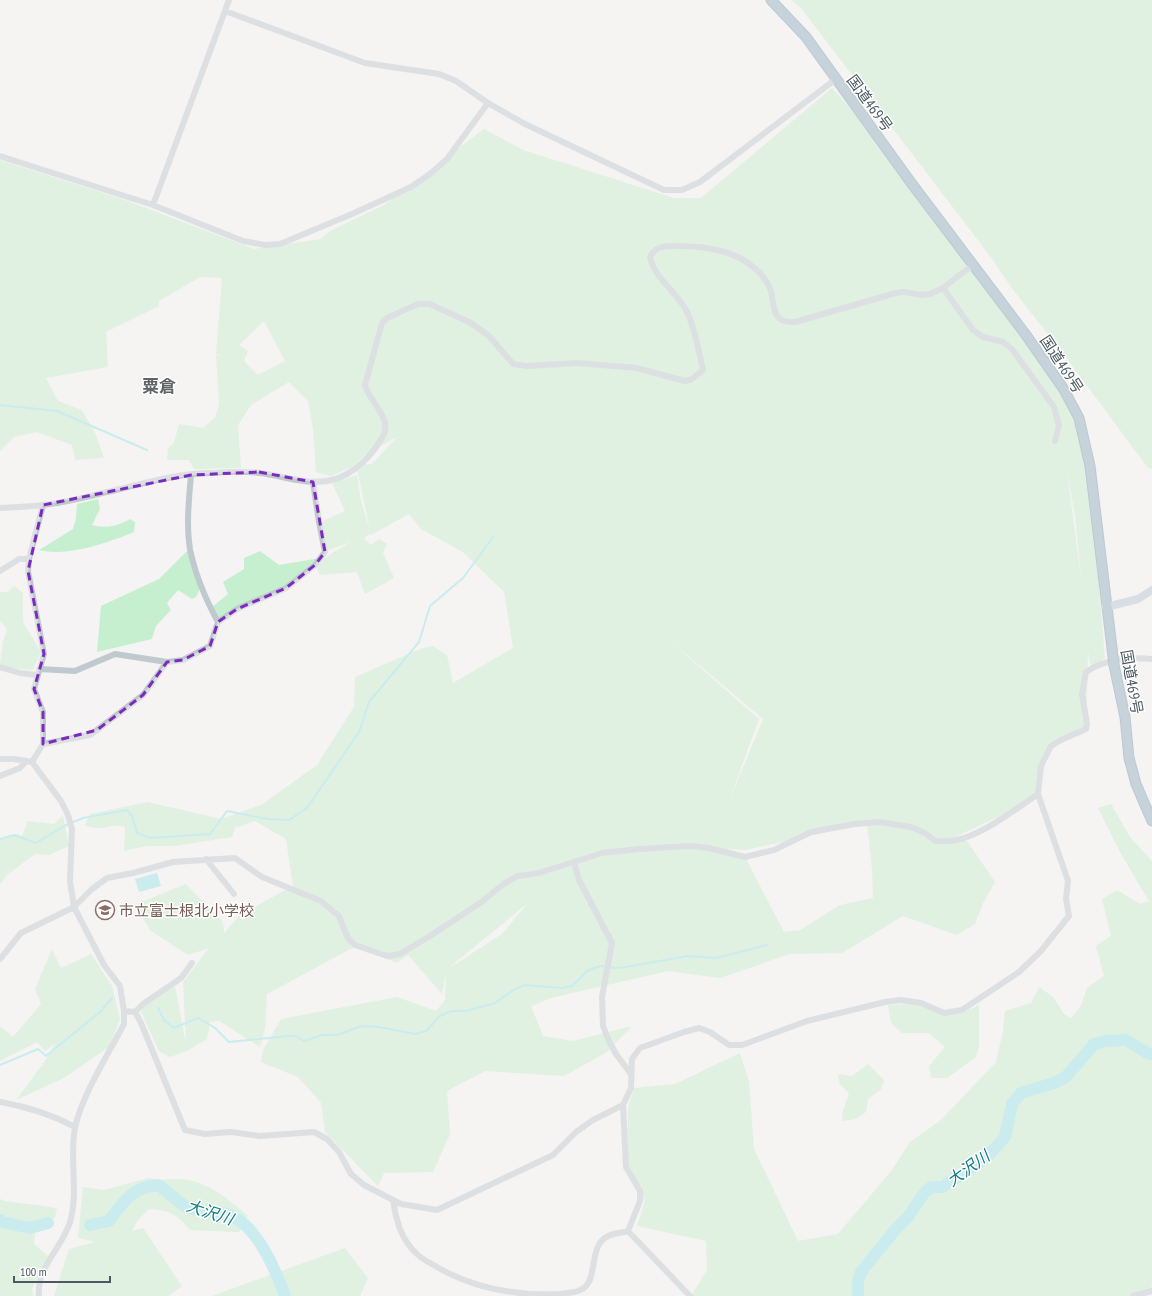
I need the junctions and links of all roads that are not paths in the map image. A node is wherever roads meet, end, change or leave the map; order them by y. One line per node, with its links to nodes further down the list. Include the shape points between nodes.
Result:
1 (229, 0): 3 (street)
2 (771, 0): 4 (highway, 国道469号, via 806,37)
3 (225, 11): 5 (street, via 364,63 439,74 456,81); 7 (street)
4 (836, 79): 5 (street, via 700,182 682,190 664,190 637,178 525,124); 8 (highway, 国道469号)
5 (488, 103): 7 (street, via 447,160 411,187 280,244 265,245 244,241)
6 (0, 156): 7 (street)
7 (153, 205)
8 (974, 264): 9 (street); 18 (highway, 国道469号, via 1063,388 1079,418 1090,466)
9 (943, 288): 10 (street, via 973,330 983,337 1003,342 1012,350 1054,407 1059,426); 12 (street, via 922,295 896,293 788,322 776,316 766,280 754,267 735,255 703,247 666,246 656,249 650,257 651,263 684,306 697,342 703,370 685,381 636,368 578,363 527,366 513,364 489,336 471,323 430,304 418,304 387,318 380,328 365,385 385,422 384,436 348,474 331,480)
10 (1055, 440)
11 (191, 474): 12 (street, via 259,472); 13 (street); 19 (street, via 188,516 190,550 210,607)
12 (313, 482): 19 (street, via 325,552 315,565 286,588 237,609)
13 (43, 505): 14 (street); 15 (street)
14 (0, 508)
15 (28, 559): 16 (street, via 19,559); 23 (street, via 44,654)
16 (0, 571)
17 (1152, 590): 18 (main road, via 1138,599)
18 (1106, 607): 29 (highway, 国道469号, bridge, via 1132,771)
19 (218, 622): 21 (street, via 210,646 183,660)
20 (1152, 659): 28 (street, via 1131,657 1096,666 1086,672 1082,694 1086,729 1051,746 1041,766)
21 (167, 662): 23 (street, via 115,654 75,671); 24 (street, via 139,699 90,735)
22 (0, 667): 23 (street, via 20,673)
23 (38, 672): 24 (street, via 34,689 43,712)
24 (43, 744): 26 (street)
25 (0, 760): 26 (street)
26 (29, 761): 27 (street, via 20,768); 33 (street, via 61,801 68,815 72,829 70,881)
27 (0, 776)
28 (1038, 794): 31 (street, via 1014,812 965,838 956,840 934,841 912,827 879,822 811,832 774,850 750,856 690,846 602,854); 38 (street, via 1068,881 1066,899 1069,916 1040,952 1019,972 962,1010 944,1013 921,1003 901,1000 885,1002 807,1021 742,1045 729,1045 699,1028 640,1048 632,1059)
29 (1152, 821)
30 (206, 859): 31 (street, via 235,858 262,877 321,901 339,916 348,938 355,945 387,956 400,954 430,936 518,876 539,873); 32 (street); 33 (street, via 173,862 107,878)
31 (574, 862): 38 (street, via 579,880 612,943 602,997 603,1026 616,1054)
32 (234, 894)
33 (74, 907): 34 (street, via 21,933); 36 (street, via 104,965 120,986)
34 (0, 959)
35 (192, 963): 37 (street, via 181,978)
36 (124, 1011): 37 (street); 41 (street, via 124,1024 84,1101)
37 (135, 1012): 42 (street, via 185,1130 205,1134 231,1132 260,1136 314,1132 327,1139 339,1152 351,1174 364,1185)
38 (631, 1074): 40 (street, via 631,1088)
39 (1, 1102): 41 (street, via 30,1107 58,1117)
40 (623, 1106): 42 (street, via 593,1120 576,1132 553,1155 450,1205 437,1210); 43 (street, via 626,1167 640,1191 640,1202)
41 (75, 1127): 45 (street, via 72,1151 74,1205 70,1223 49,1259 41,1280)
42 (393, 1200): 43 (street, via 396,1221 410,1246 423,1260 448,1274 487,1289 509,1294 550,1295 577,1292 586,1287 590,1280 597,1246 607,1236)
43 (628, 1231): 46 (street)
44 (1152, 1291): 47 (street)
45 (39, 1296)
46 (690, 1296)
47 (1133, 1296)

